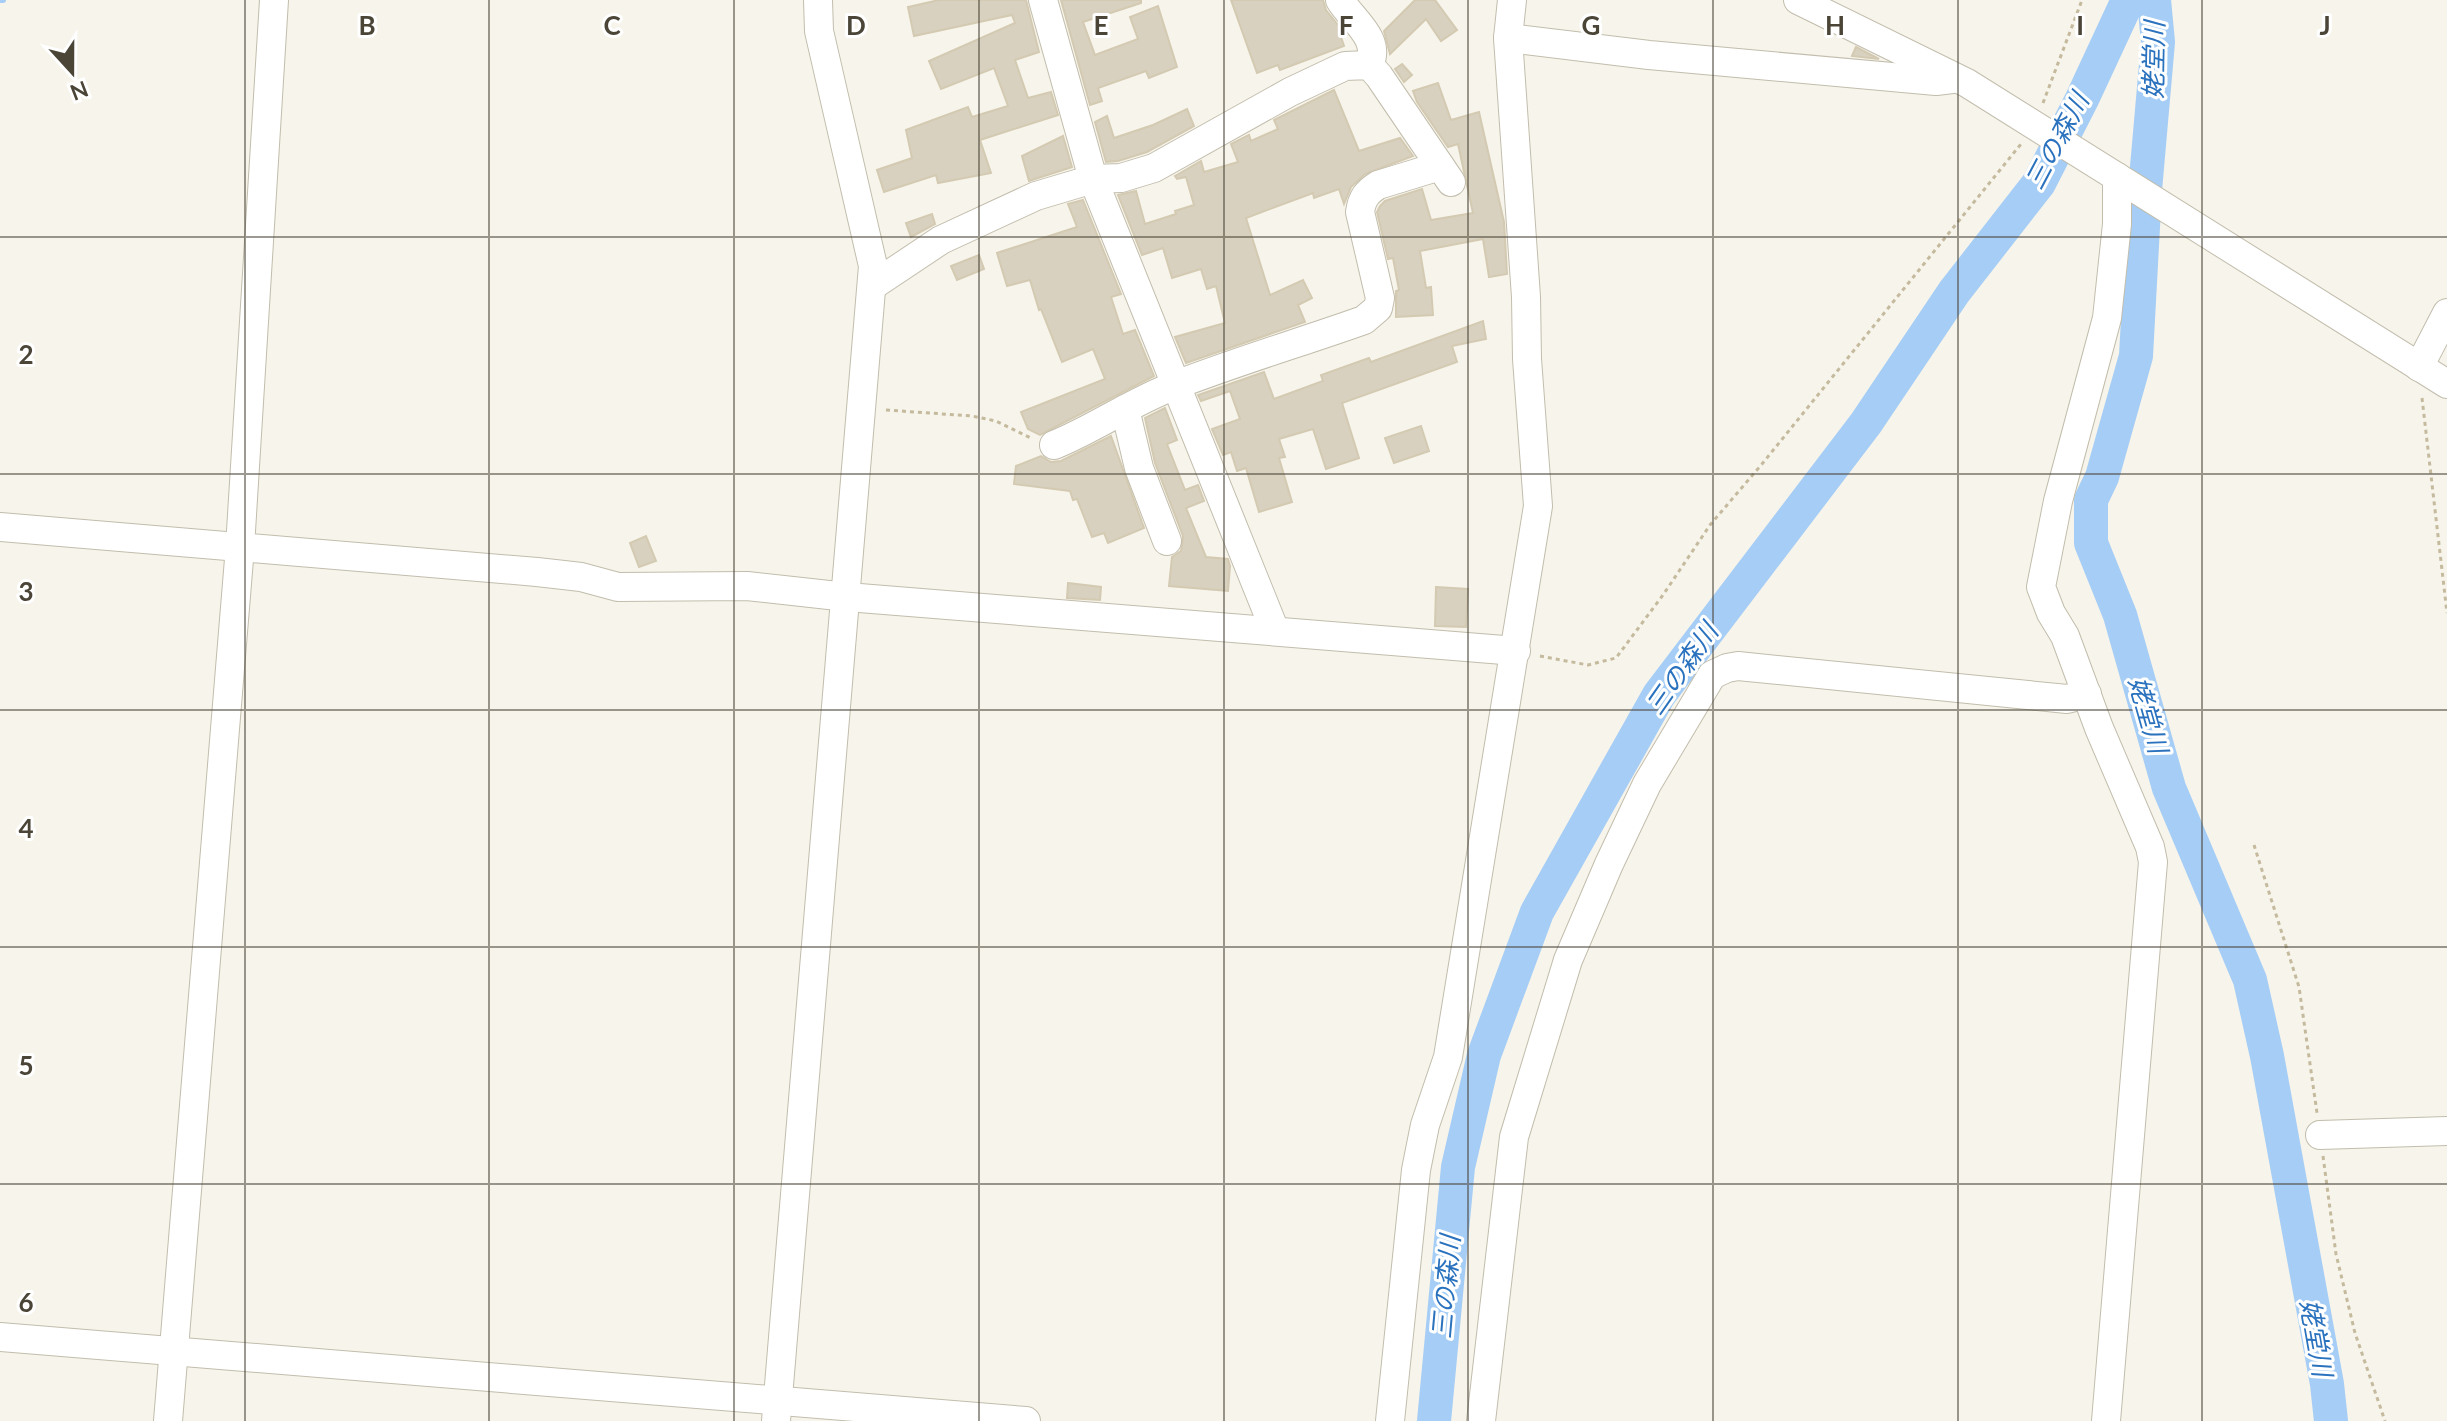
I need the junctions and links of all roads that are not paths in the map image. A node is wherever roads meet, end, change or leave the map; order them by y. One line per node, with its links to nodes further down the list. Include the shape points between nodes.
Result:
1 (274, 0): 21 (street)
2 (818, 0): 12 (street, via 819,31 873,266)
3 (1043, 0): 11 (street)
4 (1340, 0): 8 (street, via 1365,32 1373,57)
5 (1512, 0): 7 (street)
6 (1798, 0): 9 (street)
7 (1508, 38): 9 (street, via 1936,81); 24 (street, via 1538,506)
8 (1369, 65): 11 (street, via 1345,66 1290,92 1154,168); 15 (street, via 1445,174 1378,185 1362,202 1378,308 1328,333)
9 (1956, 78): 10 (street)
10 (2113, 174): 14 (street); 25 (street, via 2117,224 2107,318 2041,587)
11 (1093, 179): 12 (street, via 1036,196 941,240); 15 (street)
12 (872, 286): 22 (street)
13 (2447, 313): 14 (street)
14 (2419, 367): 16 (street)
15 (1176, 384): 17 (street); 23 (street)
16 (2447, 384)
17 (1125, 409): 18 (street); 20 (street, via 1139,468)
18 (1054, 445)
19 (0, 527): 21 (street)
20 (1167, 541)
21 (240, 547): 22 (street, via 581,577 618,587 747,586); 29 (street)
22 (847, 597): 23 (street); 30 (street)
23 (1275, 631): 24 (street)
24 (1516, 651): 33 (street, via 1448,1057 1416,1170)
25 (2087, 694): 34 (street, via 2067,699 1738,666 1712,675 1647,784 1568,960 1514,1137); 35 (street, via 2153,862)
26 (2447, 1131): 27 (street)
27 (2320, 1135)
28 (0, 1337): 29 (street)
29 (175, 1351): 30 (street); 31 (street)
30 (777, 1411): 32 (street)
31 (168, 1421)
32 (1026, 1421)
33 (1390, 1421)
34 (1481, 1421)
35 (2106, 1421)

